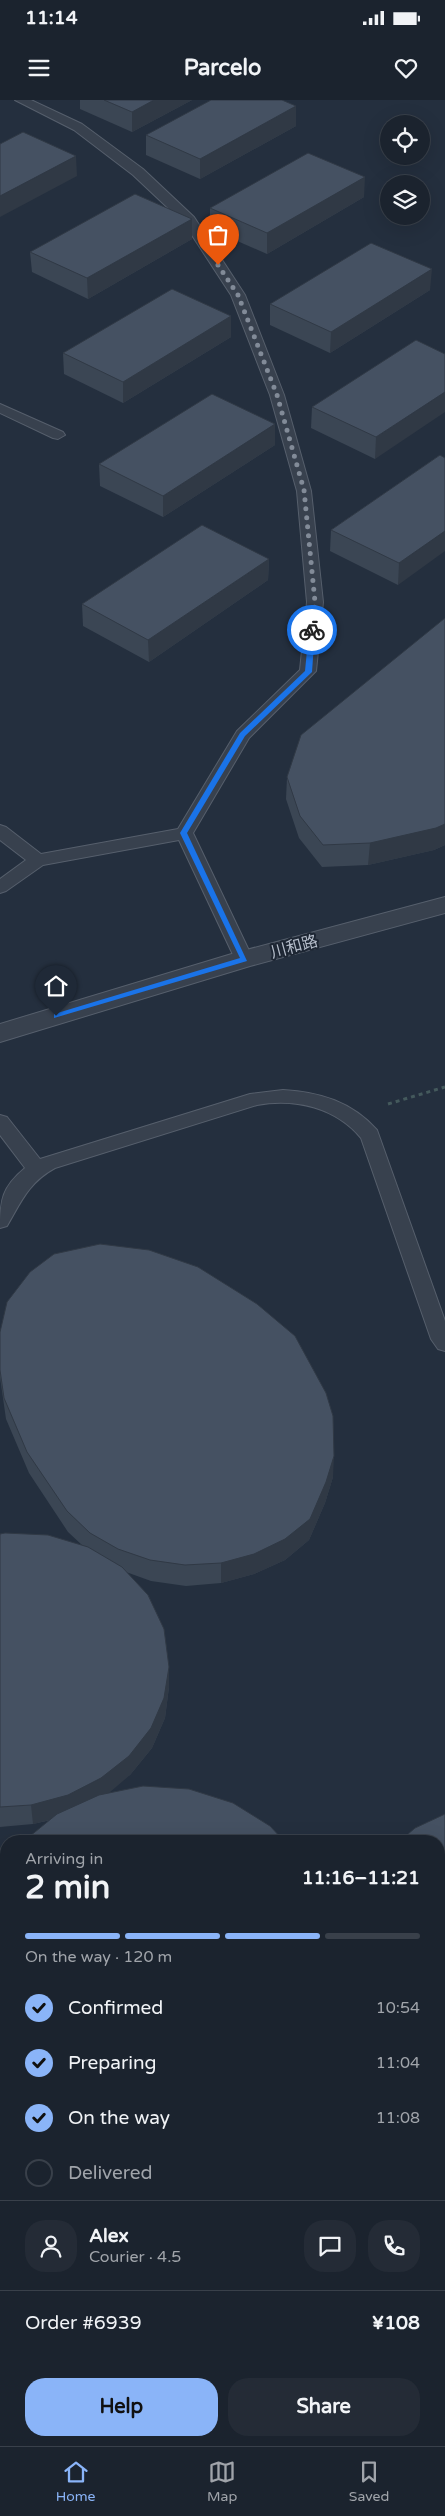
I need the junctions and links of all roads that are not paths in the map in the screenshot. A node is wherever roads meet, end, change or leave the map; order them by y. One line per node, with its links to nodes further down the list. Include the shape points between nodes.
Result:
1 (21, 100): 5 (lane, via 78,126 138,172 189,220 238,295 277,395 304,490 315,602 308,672 242,735)
2 (0, 408): 3 (lane)
3 (58, 435)
4 (0, 831): 6 (lane)
5 (184, 833): 6 (lane); 9 (lane)
6 (38, 860): 7 (lane)
7 (0, 887)
8 (445, 905): 9 (street, 川和路)
9 (244, 959): 10 (street, 川和路)
10 (0, 1033)
11 (0, 1122): 12 (lane)
12 (36, 1168): 13 (lane, via 24,1178); 14 (lane, via 268,1096 320,1100 352,1115 370,1134)
13 (0, 1221)
14 (445, 1343)

